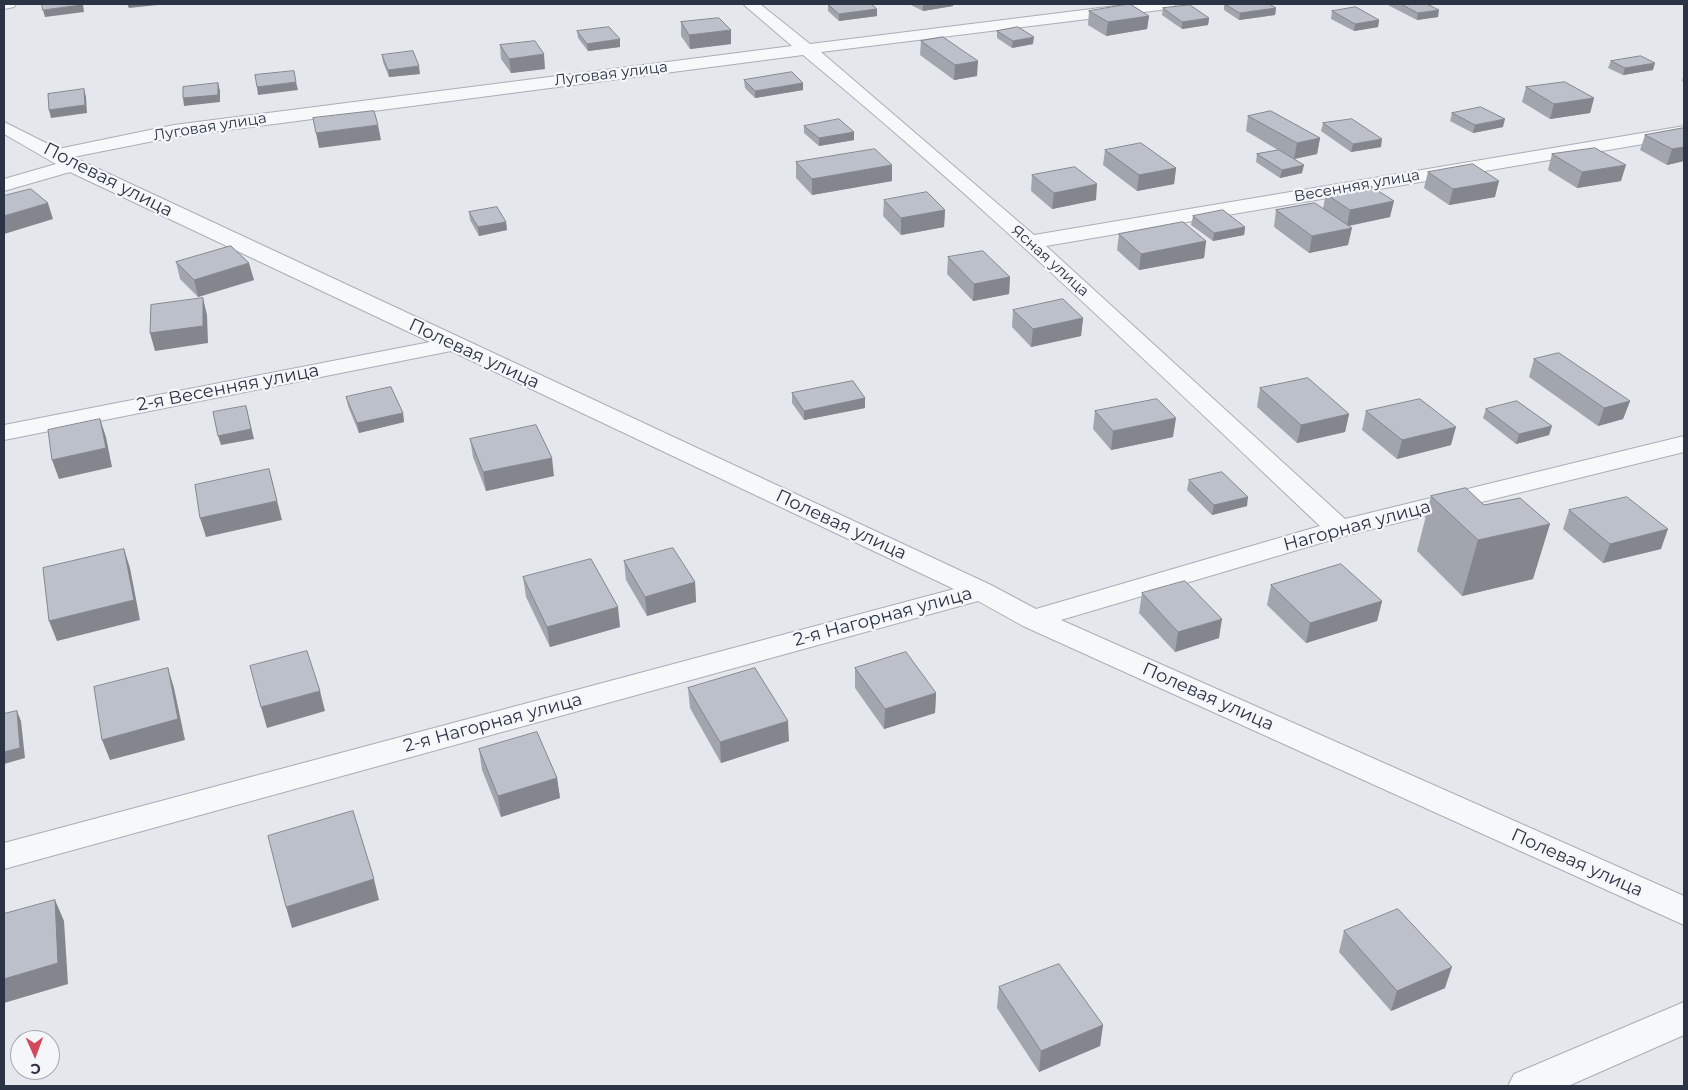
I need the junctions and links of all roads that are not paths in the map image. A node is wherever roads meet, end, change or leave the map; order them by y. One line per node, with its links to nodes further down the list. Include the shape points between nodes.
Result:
1 (4, 4): 2 (street)
2 (8, 4)
3 (751, 4): 5 (street, Ясная улица)
4 (1168, 4): 5 (street, Луговая улица)
5 (808, 49): 8 (street, Луговая улица, via 183,129); 10 (street, Ясная улица)
6 (4, 127): 8 (street, Полевая улица)
7 (1684, 131): 10 (street, Весенняя улица)
8 (65, 160): 9 (street, Луговая улица); 11 (street, Полевая улица)
9 (4, 185)
10 (1030, 242): 14 (street, Ясная улица)
11 (453, 344): 12 (street, 2-я Весенняя улица); 15 (street, Полевая улица)
12 (4, 433)
13 (1684, 444): 14 (street, Нагорная улица)
14 (1340, 529): 16 (street, Нагорная улица)
15 (981, 591): 16 (street, Полевая улица); 17 (street, 2-я Нагорная улица)
16 (1032, 619): 18 (street, Полевая улица)
17 (4, 856)
18 (1684, 911)
19 (1684, 1018): 20 (street)
20 (1528, 1086)

